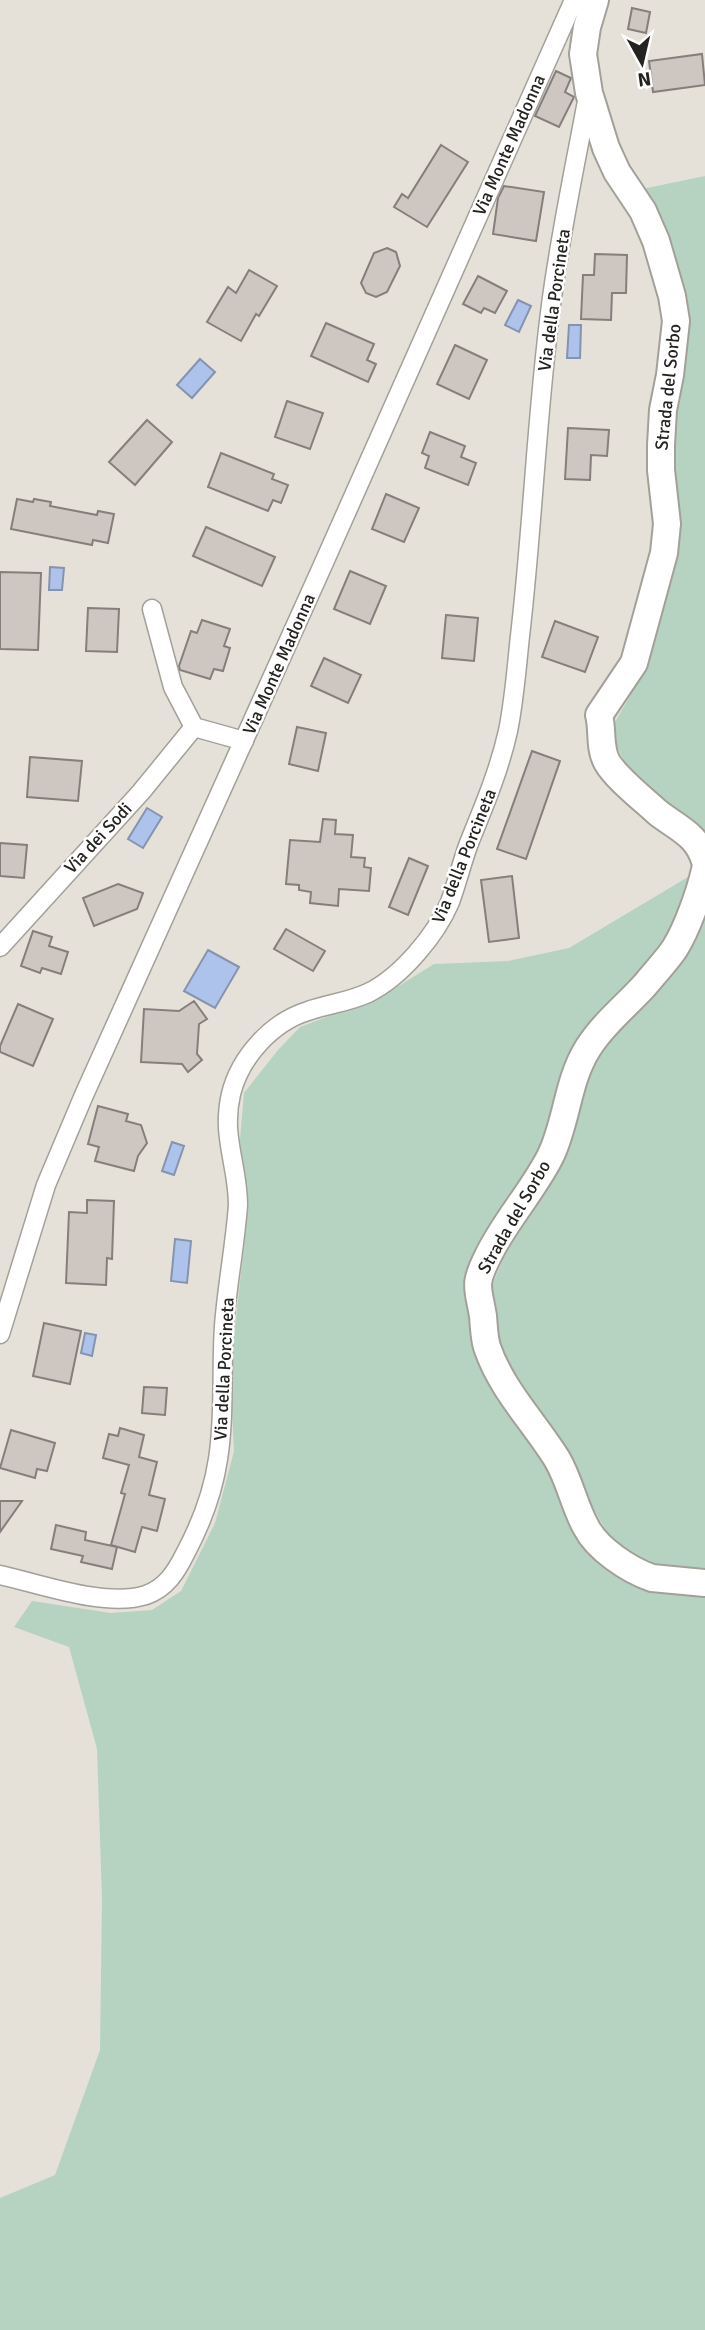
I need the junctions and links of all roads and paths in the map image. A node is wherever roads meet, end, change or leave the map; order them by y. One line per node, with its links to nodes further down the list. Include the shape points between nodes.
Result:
1 (574, 0): 6 (street, Via Monte Madonna)
2 (596, 0): 3 (street, Strada del Sorbo, via 583,54)
3 (589, 93): 7 (street, Strada del Sorbo, via 606,148 656,241 676,321 661,444 667,537 634,663 599,715 601,745 607,763 624,783 693,837); 11 (street, Via della Porcineta, via 551,304 509,727 494,783 450,901 418,952 391,977 366,994 283,1023 260,1043 230,1096 229,1151 238,1205 224,1326 219,1450 204,1515 177,1569 153,1592 116,1600)
4 (152, 609): 5 (street, via 173,687)
5 (194, 727): 6 (street); 9 (street, Via dei Sodi)
6 (244, 741): 10 (street, Via Monte Madonna, via 46,1185)
7 (705, 861)
8 (705, 870): 12 (street, Strada del Sorbo, via 674,948 588,1048 550,1158 488,1254 476,1289 491,1357 557,1460 586,1528 618,1561 645,1576)
9 (0, 947)
10 (0, 1334)
11 (0, 1575)
12 (705, 1583)

